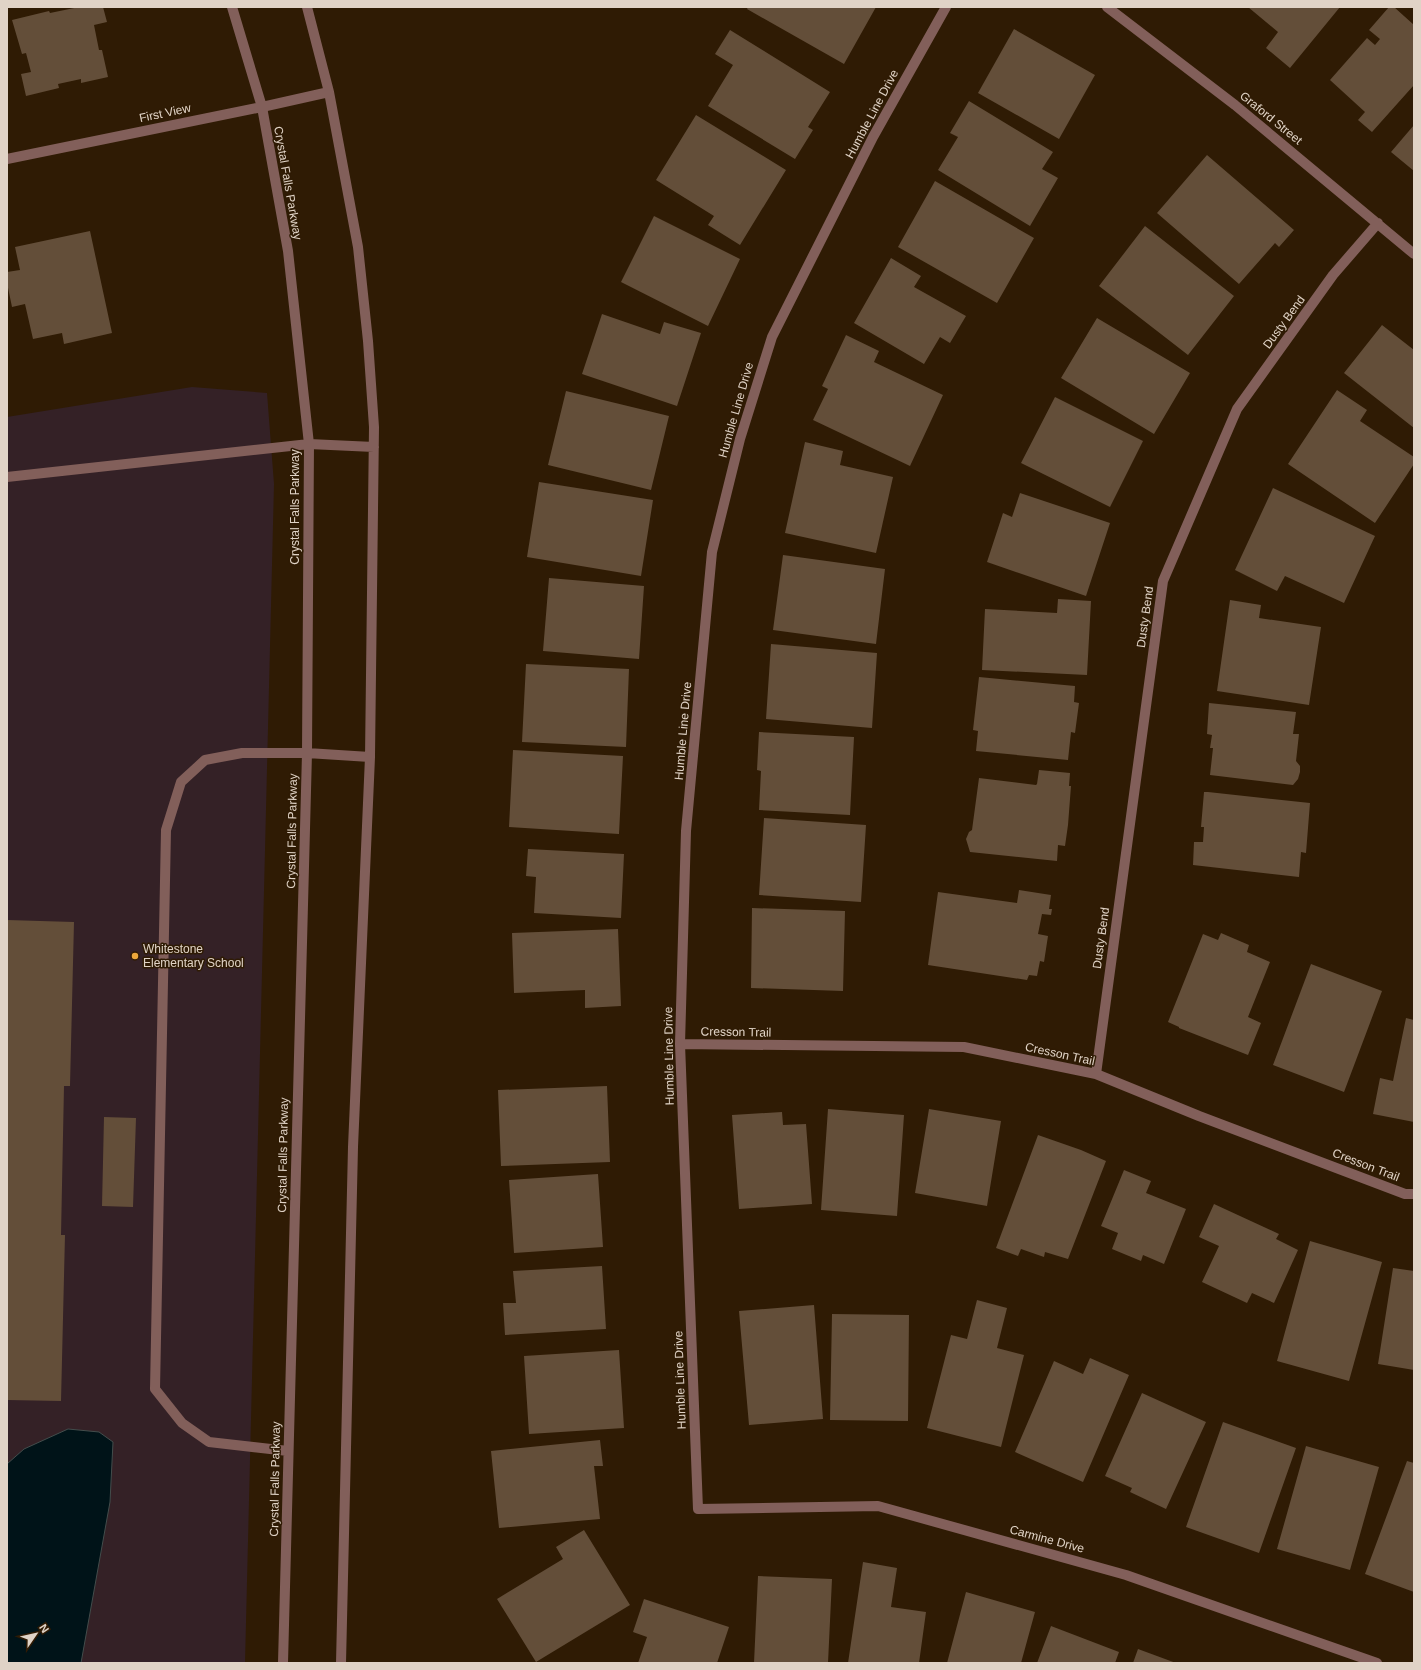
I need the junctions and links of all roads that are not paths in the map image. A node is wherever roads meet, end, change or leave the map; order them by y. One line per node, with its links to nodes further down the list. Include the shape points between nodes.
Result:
1 (232, 7): 6 (street, Crystal Falls Parkway)
2 (307, 7): 5 (street)
3 (946, 7): 15 (street, Humble Line Drive, via 873,137 772,337 740,439 712,552 686,831)
4 (1107, 7): 8 (street, Graford Street, via 1235,105)
5 (329, 92): 6 (street, First View); 11 (street, via 358,247 368,341)
6 (262, 107): 7 (street, First View); 10 (street, Crystal Falls Parkway, via 288,251)
7 (7, 159)
8 (1378, 223): 9 (street, Graford Street); 16 (street, Dusty Bend, via 1333,275 1237,409 1163,581)
9 (1414, 254)
10 (309, 444): 11 (street); 12 (street); 13 (street, Crystal Falls Parkway)
11 (374, 447): 14 (street)
12 (7, 476)
13 (307, 753): 14 (street); 18 (street, Crystal Falls Parkway); 18 (street, via 242,753 205,760 181,782 166,830 155,1389 182,1423 209,1442)
14 (370, 757): 21 (street, via 353,1147)
15 (680, 1044): 16 (street, Cresson Trail, via 964,1047); 19 (street, Humble Line Drive)
16 (1096, 1074): 17 (street, Cresson Trail, via 1405,1194)
17 (1414, 1194)
18 (288, 1451): 20 (street, Crystal Falls Parkway)
19 (698, 1509): 22 (street, Carmine Drive, via 878,1506 1126,1575)
20 (283, 1663)
21 (341, 1663)
22 (1377, 1663)

